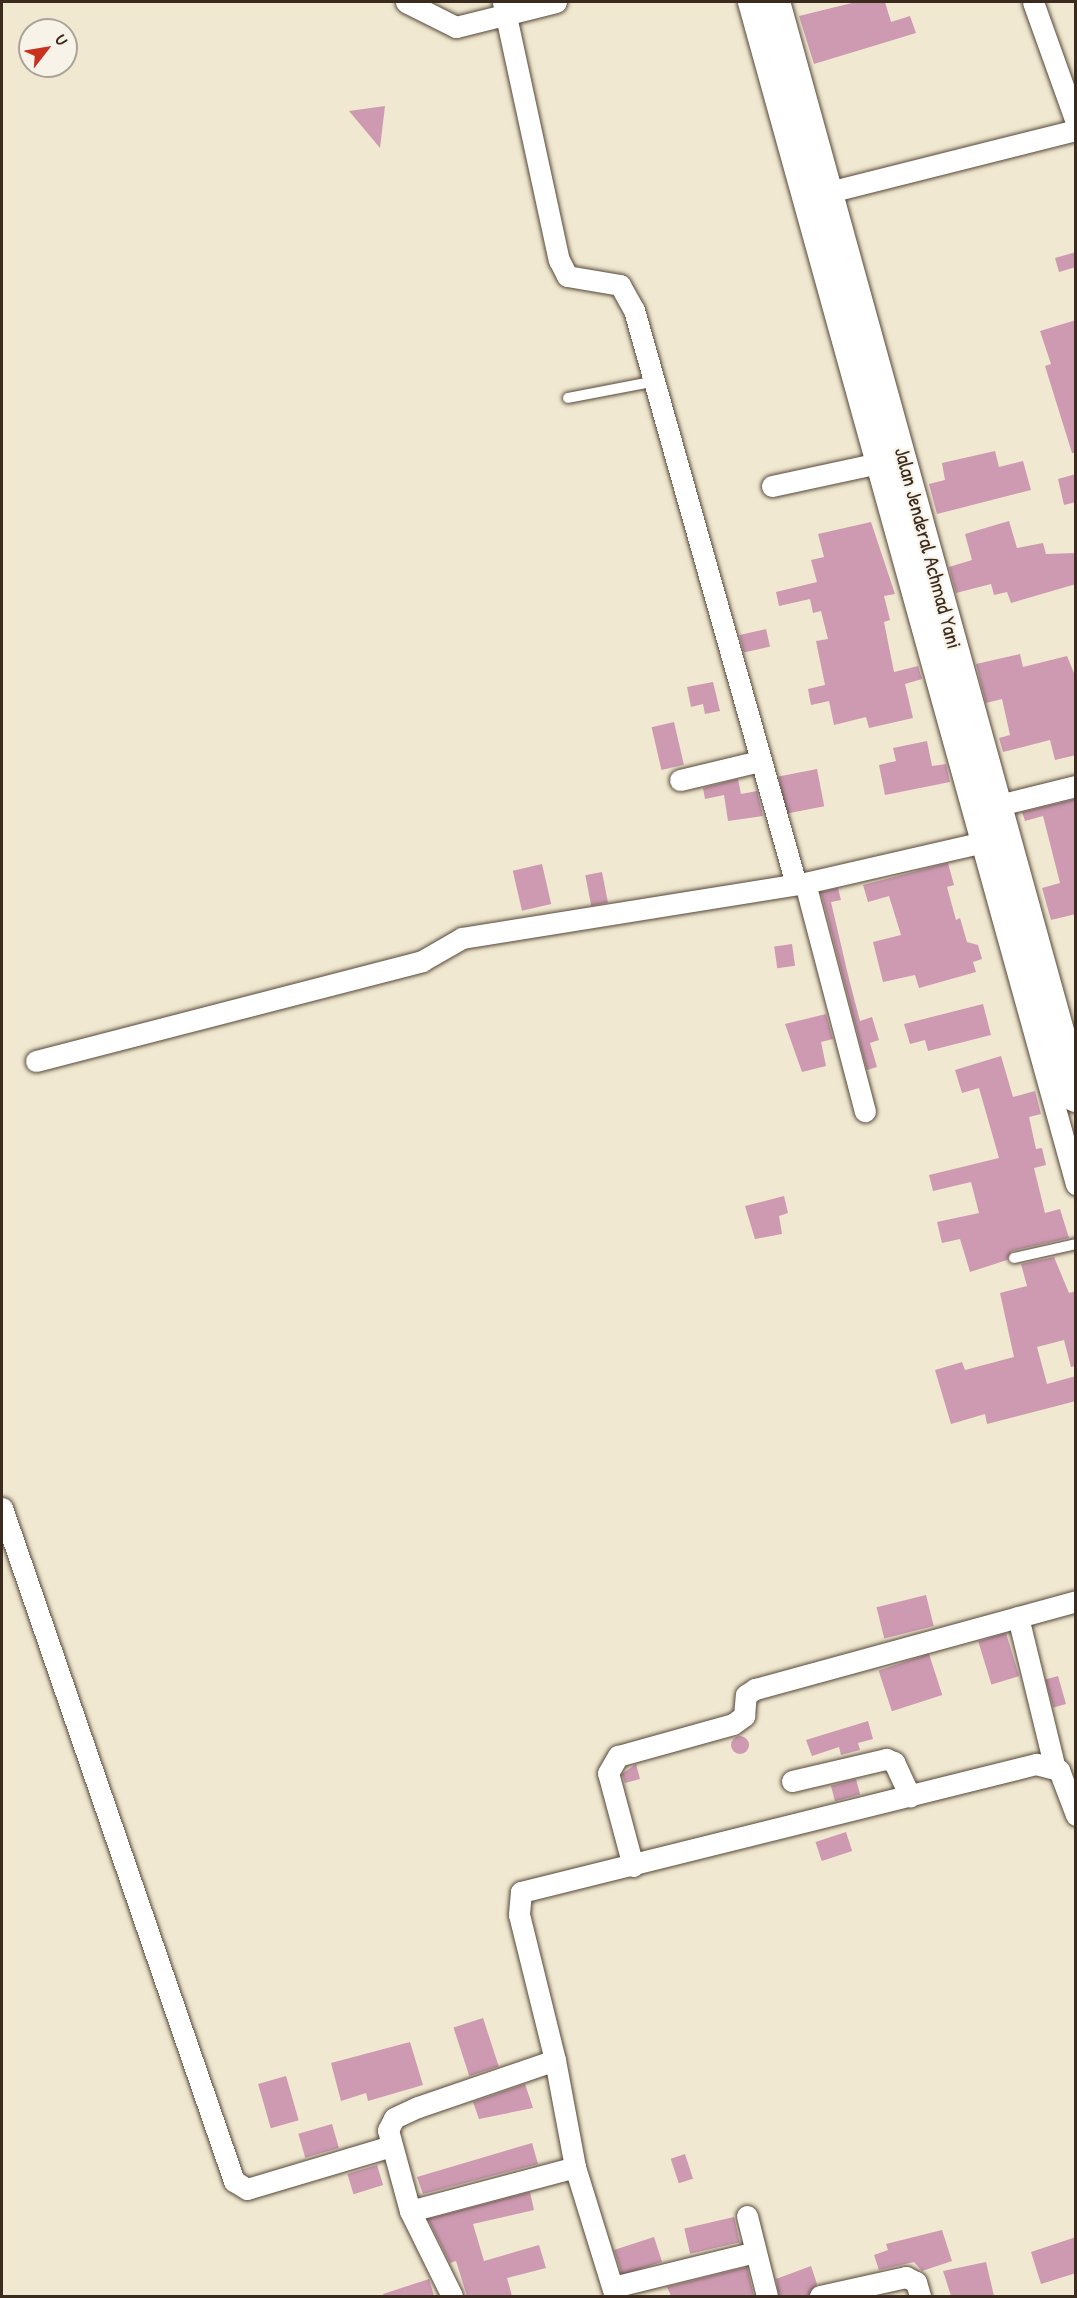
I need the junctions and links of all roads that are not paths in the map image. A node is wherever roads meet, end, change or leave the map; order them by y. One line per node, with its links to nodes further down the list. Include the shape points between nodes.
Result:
1 (406, 2): 6 (street, via 452,26)
2 (556, 2): 6 (street)
3 (748, 2): 12 (street)
4 (774, 2): 9 (main road, Jalan Jenderal Achmad Yani)
5 (1034, 2): 7 (street)
6 (504, 7): 10 (street, via 563,272 620,285 634,310)
7 (1076, 122)
8 (1076, 130): 9 (street)
9 (829, 192): 17 (main road, Jalan Jenderal Achmad Yani)
10 (651, 382): 11 (lane); 14 (street)
11 (568, 398)
12 (878, 463): 13 (street); 18 (street)
13 (772, 486)
14 (760, 761): 15 (street); 19 (street)
15 (680, 780)
16 (1076, 786): 17 (street)
17 (999, 805): 21 (main road, Jalan Jenderal Achmad Yani)
18 (980, 843): 19 (street); 24 (street)
19 (800, 884): 20 (street, via 462,938 422,961); 23 (street)
20 (36, 1061)
21 (1071, 1064): 22 (main road, Jalan Jenderal Achmad Yani)
22 (1076, 1096)
23 (866, 1111)
24 (1076, 1184)
25 (1076, 1244): 26 (lane)
26 (1014, 1258)
27 (2, 1508): 36 (street, via 234,2181 246,2188)
28 (1076, 1601): 29 (street)
29 (1018, 1617): 30 (street); 34 (street, via 755,1689 746,1695 744,1716 733,1724 618,1756 608,1773)
30 (1054, 1765): 32 (street, via 1023,1767); 33 (street)
31 (792, 1781): 32 (street, via 886,1759 894,1762)
32 (910, 1796): 34 (street)
33 (1076, 1815)
34 (633, 1866): 35 (street, via 532,1886 518,1899)
35 (555, 2060): 36 (street, via 394,2118 388,2130); 37 (street)
36 (391, 2145): 38 (street)
37 (575, 2167): 38 (street); 41 (street)
38 (410, 2211): 42 (street)
39 (747, 2216): 40 (street)
40 (755, 2252): 41 (street); 43 (street)
41 (614, 2292)
42 (452, 2296)
43 (767, 2296)
44 (820, 2296): 45 (street, via 906,2277 916,2282)
45 (920, 2296)

